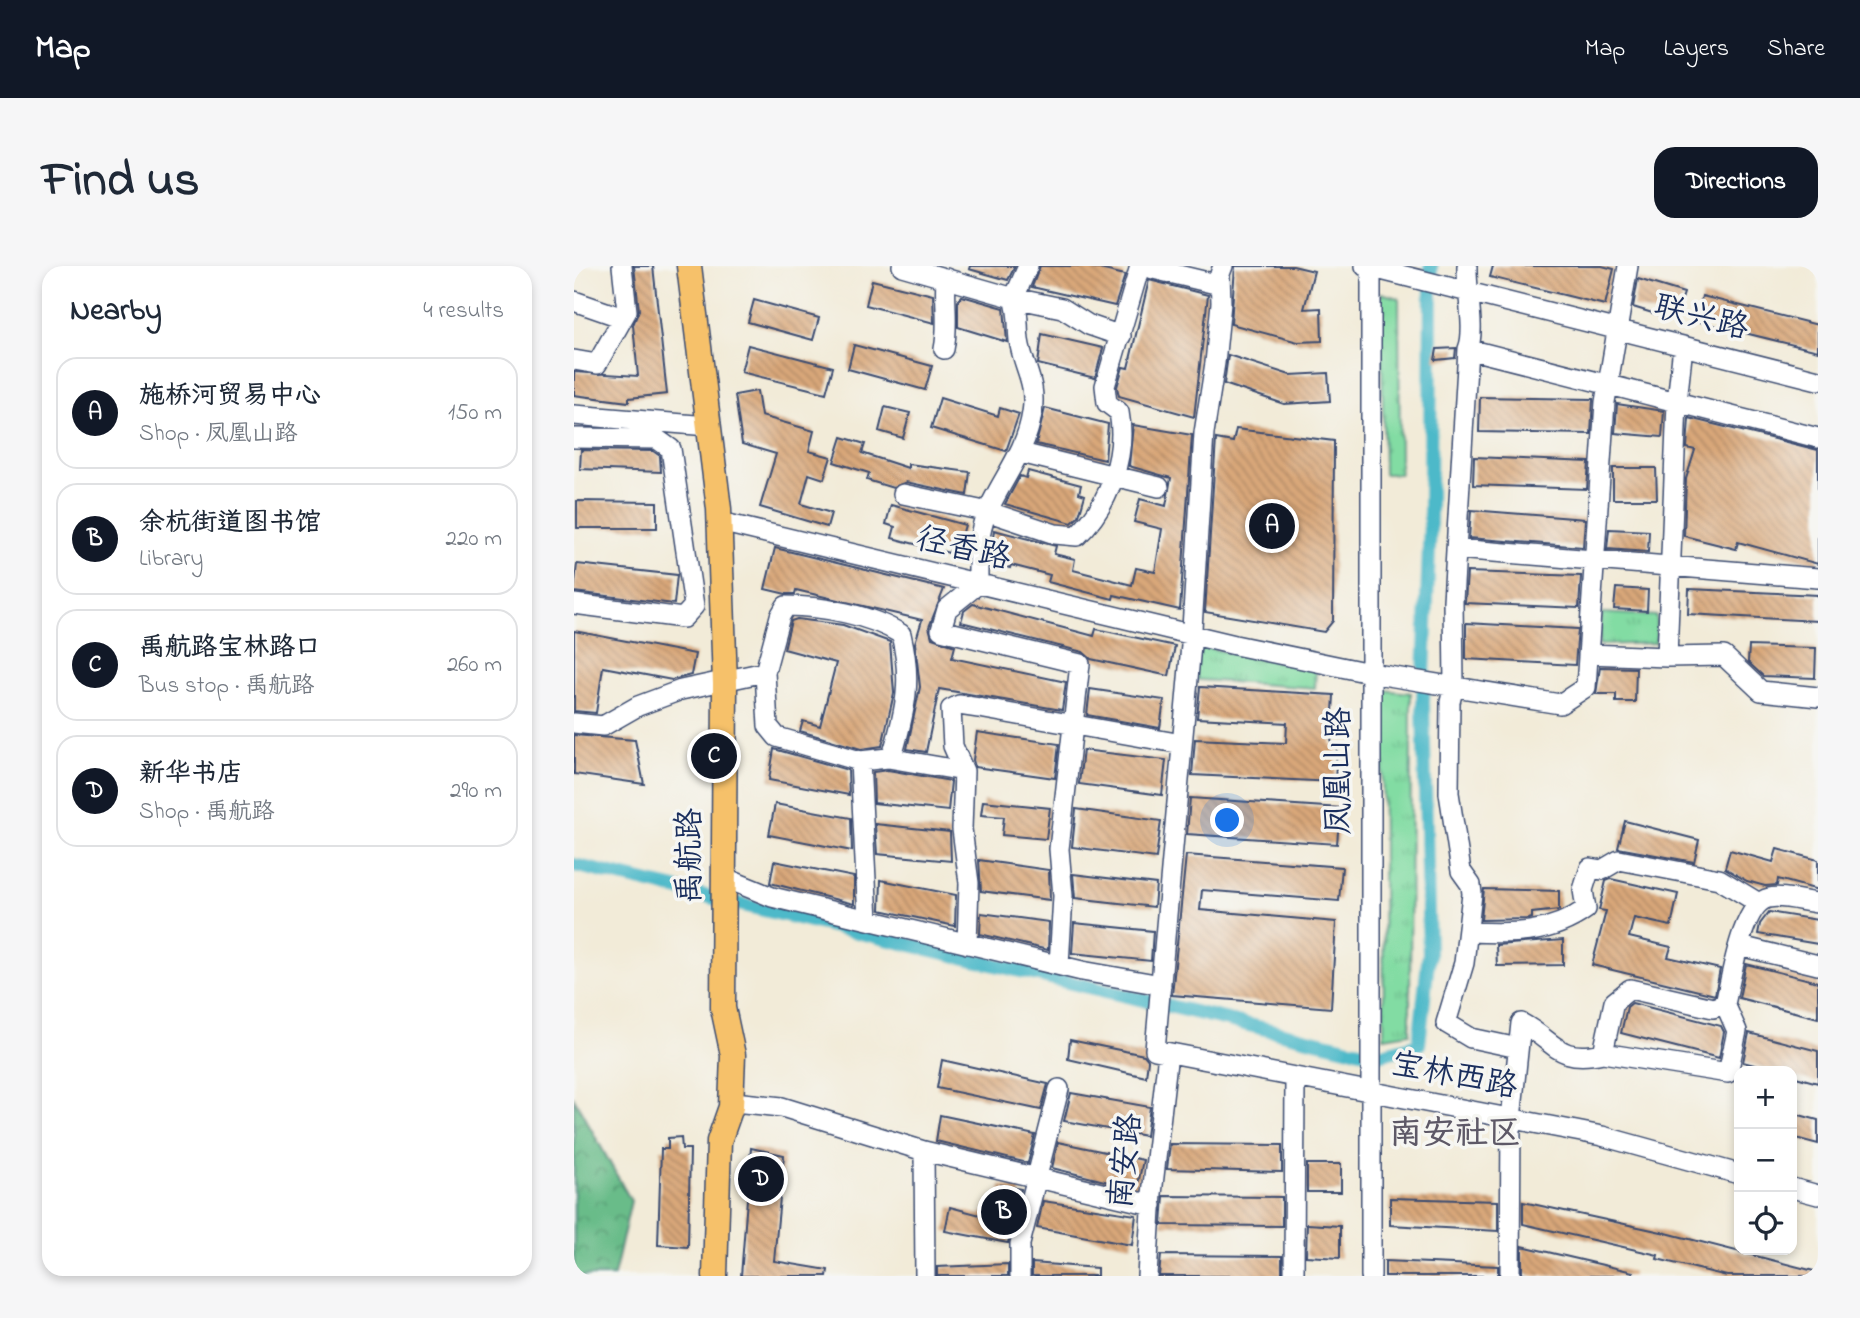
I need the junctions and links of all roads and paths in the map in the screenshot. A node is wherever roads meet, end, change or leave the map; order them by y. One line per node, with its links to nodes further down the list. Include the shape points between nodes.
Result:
1 (622, 266): 15 (street, via 627,311)
2 (689, 266): 26 (main road, 禹航路)
3 (699, 266): 34 (main road, 禹航路)
4 (902, 266): 11 (street)
5 (1028, 266): 13 (street)
6 (1140, 266): 10 (street); 17 (street)
7 (1369, 266): 12 (street, 联兴路); 45 (street, 凤凰山路)
8 (1467, 266): 12 (street)
9 (1628, 266): 16 (street)
10 (1222, 276): 41 (street, 南安路, via 1204,433)
11 (946, 278): 13 (street); 19 (street)
12 (1463, 291): 16 (street, 联兴路); 20 (street, via 1473,338)
13 (1014, 298): 17 (street, via 1062,308 1089,325); 29 (street, via 1021,321 1019,340 1033,380 1032,413)
14 (574, 301): 15 (street)
15 (623, 318): 21 (street, via 597,364)
16 (1616, 329): 18 (street, 联兴路); 23 (street)
17 (1121, 336): 30 (street, via 1105,386 1107,403 1119,412 1124,437)
18 (1683, 346): 22 (street, 联兴路); 24 (street)
19 (944, 349)
20 (1468, 349): 23 (street); 35 (street)
21 (574, 360)
22 (1818, 380)
23 (1608, 385): 24 (street); 36 (street)
24 (1677, 402): 28 (street); 37 (street)
25 (574, 415): 26 (street)
26 (708, 426): 34 (main road, 禹航路)
27 (574, 438): 40 (street, via 657,439 671,449 694,606 683,618)
28 (1818, 438)
29 (1021, 453): 30 (street); 33 (street)
30 (1113, 477): 31 (street); 33 (street, via 1089,525 1077,536 1055,534)
31 (1159, 487)
32 (903, 494): 33 (street)
33 (989, 512): 39 (street, via 977,545)
34 (725, 524): 39 (street, 径香路); 46 (main road, 禹航路)
35 (1456, 549): 36 (street); 47 (street)
36 (1594, 562): 37 (street); 42 (street)
37 (1671, 566): 38 (street); 43 (street)
38 (1818, 578)
39 (978, 584): 41 (street, 径香路); 50 (street, via 947,609 941,630 1080,664)
40 (574, 604)
41 (1192, 635): 45 (street, 径香路); 51 (street, 南安路)
42 (1588, 654): 43 (street); 47 (street, 径香路, via 1586,687 1560,704)
43 (1667, 657): 48 (street, via 1724,656 1761,691)
44 (765, 673): 46 (street); 52 (street, via 786,606 884,624 901,634 907,706); 53 (street, via 768,726 777,737)
45 (1370, 673): 47 (street, 径香路); 72 (street, 凤凰山路)
46 (729, 682): 49 (street, via 681,690 603,726); 55 (main road, 禹航路)
47 (1447, 685): 59 (street, via 1449,793 1461,871 1471,885)
48 (1818, 697)
49 (574, 723)
50 (1073, 724): 51 (street); 54 (street, via 959,705 951,709 953,746); 63 (street, via 1059,849 1063,896)
51 (1182, 744): 65 (street, 南安路)
52 (888, 758): 53 (street); 54 (street)
53 (860, 761): 58 (street)
54 (964, 771): 61 (street, via 962,829 970,883)
55 (731, 883): 58 (street); 60 (main road, 禹航路)
56 (1757, 902): 57 (street, via 1771,897); 59 (street, via 1720,879 1619,860 1602,870 1590,868 1583,890 1586,909 1570,920 1527,934); 62 (street, via 1747,918)
57 (1818, 903)
58 (868, 920): 61 (street)
59 (1469, 932): 67 (street, via 1446,1023 1471,1038)
60 (732, 933): 73 (main road, 禹航路); 81 (main road, 禹航路, via 723,1008 733,1055 731,1107 719,1141)
61 (967, 944): 63 (street)
62 (1740, 946): 64 (street); 66 (street)
63 (1059, 965): 65 (street)
64 (1818, 965)
65 (1161, 989): 68 (street, 南安路)
66 (1725, 1004): 69 (street, via 1713,1008 1630,989 1615,1002); 69 (street, via 1737,1031 1728,1073)
67 (1518, 1048): 69 (street, via 1521,1023 1554,1049 1580,1058); 74 (street)
68 (1161, 1051): 70 (street, 宝林西路); 80 (street, 南安路)
69 (1603, 1053)
70 (1295, 1077): 72 (street, 宝林西路); 86 (street)
71 (1059, 1089): 77 (street)
72 (1369, 1091): 74 (street, 宝林西路); 87 (street, 凤凰山路)
73 (734, 1102): 75 (street, via 782,1107); 82 (main road, 禹航路)
74 (1511, 1119): 76 (street, 宝林西路, via 1602,1136); 88 (street)
75 (924, 1152): 77 (street); 83 (street)
76 (1734, 1173)
77 (1034, 1178): 80 (street); 84 (street, via 1020,1244)
78 (1797, 1189): 79 (street)
79 (1818, 1195)
80 (1152, 1205): 85 (street, 南安路)
81 (715, 1276)
82 (726, 1276)
83 (925, 1276)
84 (1020, 1276)
85 (1147, 1276)
86 (1294, 1276)
87 (1371, 1276)
88 (1510, 1276)

